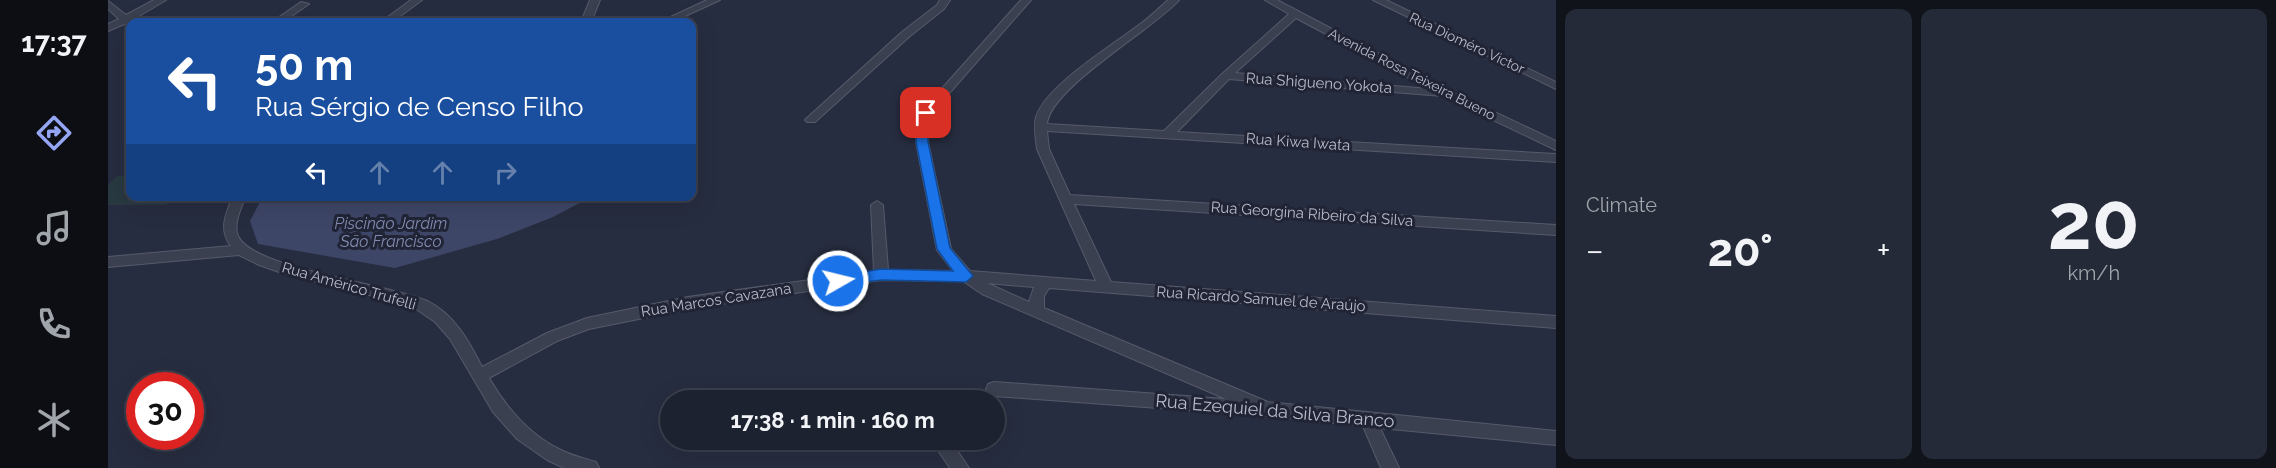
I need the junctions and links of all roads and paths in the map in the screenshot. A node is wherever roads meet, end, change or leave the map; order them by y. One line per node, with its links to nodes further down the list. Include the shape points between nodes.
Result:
1 (161, 0): 15 (street)
2 (417, 0): 17 (street)
3 (595, 0): 18 (street)
4 (686, 0): 13 (street)
5 (714, 0): 13 (street)
6 (945, 0): 25 (street, via 942,8 906,33)
7 (1026, 0): 37 (street, via 936,98 922,126 944,249)
8 (1174, 0): 26 (street, via 1064,89 1046,108)
9 (1270, 0): 14 (street, Avenida Rosa Teixeira Bueno)
10 (1378, 0): 23 (street, Rua Dioméro Victor)
11 (108, 4): 20 (street)
12 (304, 4): 16 (street)
13 (701, 6): 19 (street)
14 (1295, 14): 22 (street); 24 (street, Avenida Rosa Teixeira Bueno)
15 (130, 18)
16 (283, 18)
17 (392, 18)
18 (588, 18)
19 (674, 18)
20 (126, 20): 21 (street)
21 (108, 28)
22 (1226, 76): 24 (street, Rua Shigueno Yokota); 27 (street)
23 (1556, 86)
24 (1448, 94): 28 (street, Avenida Rosa Teixeira Bueno)
25 (811, 120)
26 (1040, 127): 27 (street, Rua Kiwa Iwata); 30 (street, via 1043,149)
27 (1168, 134): 29 (street, Rua Kiwa Iwata)
28 (1556, 146)
29 (1556, 158)
30 (1068, 199): 33 (street, Rua Georgina Ribeiro da Silva); 39 (street)
31 (238, 201): 34 (street, via 230,231)
32 (877, 205): 36 (street)
33 (1556, 230)
34 (240, 250): 35 (street); 42 (street, Rua Américo Trufelli, via 258,260 421,305 445,322)
35 (108, 262)
36 (881, 275): 37 (street, Rua Marcos Cavazana); 42 (street, Rua Marcos Cavazana, via 688,303 587,324 552,337)
37 (966, 276): 38 (street, Rua Ricardo Samuel de Araújo); 40 (street)
38 (1046, 282): 39 (street, Rua Ricardo Samuel de Araújo); 40 (street, via 1035,298)
39 (1106, 287): 41 (street, Rua Ricardo Samuel de Araújo)
40 (1037, 312): 44 (street)
41 (1556, 322)
42 (480, 376): 48 (street, Rua Américo Trufelli, via 507,419 532,444)
43 (994, 389): 44 (street, Rua Ezequiel da Silva Branco)
44 (1267, 409): 45 (street, Rua Ezequiel da Silva Branco)
45 (1368, 419): 46 (street, Rua Ezequiel da Silva Branco); 50 (street)
46 (1556, 438)
47 (946, 450): 49 (street)
48 (590, 468)
49 (960, 468)
50 (1390, 468)

